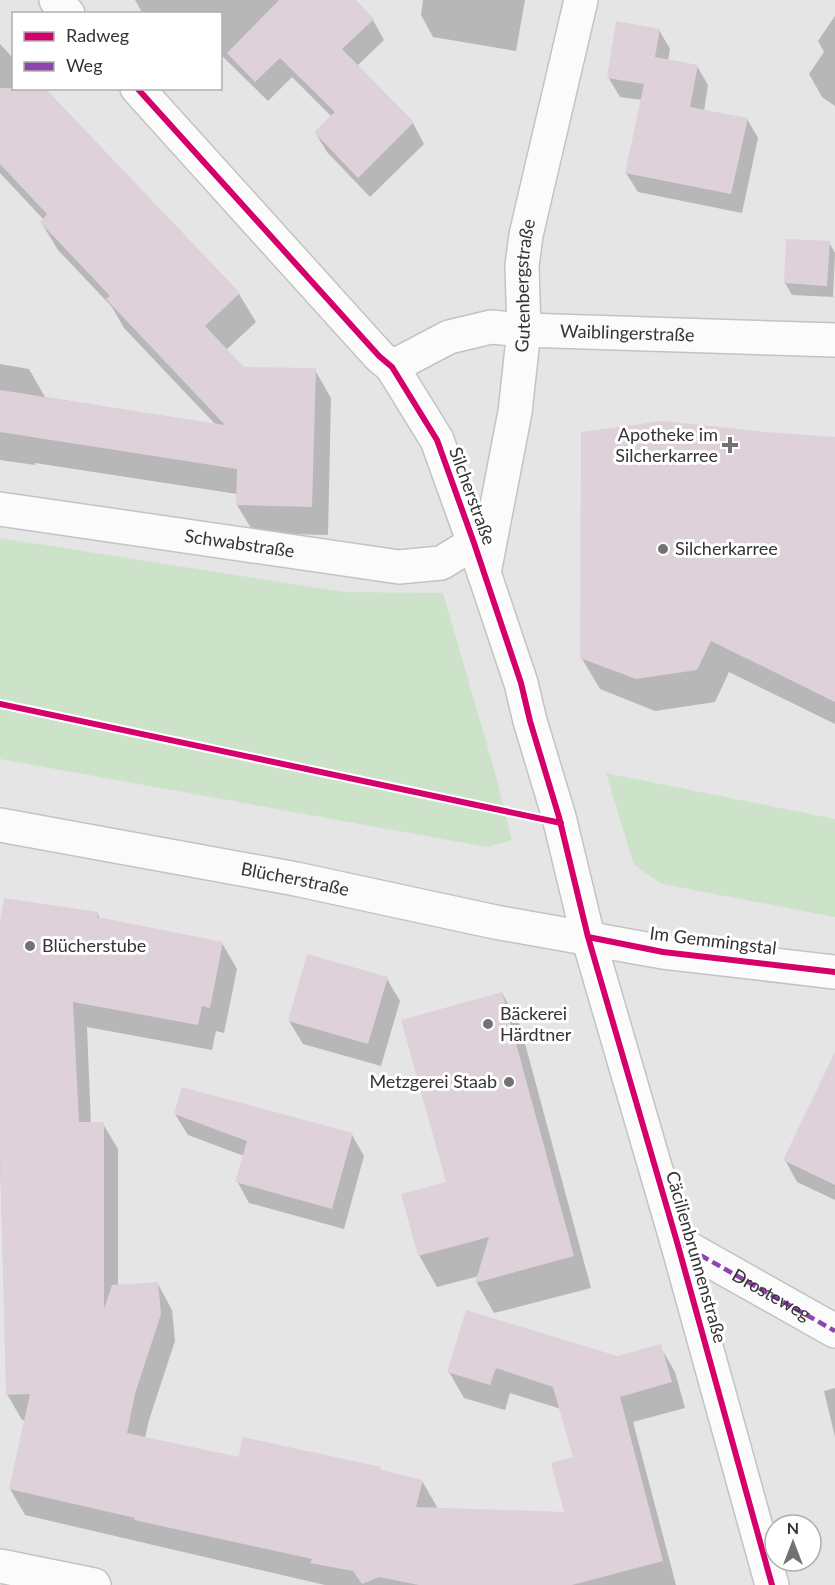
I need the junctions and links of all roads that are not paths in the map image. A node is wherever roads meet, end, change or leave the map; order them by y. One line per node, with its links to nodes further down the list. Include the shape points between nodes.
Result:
1 (56, 0): 3 (street)
2 (581, 0): 5 (street, Gutenbergstraße, via 526,235 522,266)
3 (66, 12)
4 (139, 90): 7 (street, Silcherstraße)
5 (524, 330): 6 (street, Waiblingerstraße); 7 (street, Waiblingerstraße, via 491,327 449,337); 9 (street, Gutenbergstraße, via 515,412)
6 (835, 340)
7 (392, 367): 9 (street, Silcherstraße, via 436,440)
8 (0, 509): 9 (street, Schwabstraße, via 399,567)
9 (479, 558): 11 (street, Silcherstraße, via 521,683)
10 (0, 825): 11 (street, Blücherstraße)
11 (588, 937): 12 (street, Im Gemmingstal, via 663,952); 13 (street, Cäcilienbrunnenstraße)
12 (835, 972)
13 (677, 1242): 14 (street, Drosteweg); 17 (street, Cäcilienbrunnenstraße)
14 (835, 1331)
15 (0, 1566): 16 (street)
16 (94, 1585)
17 (772, 1585)

